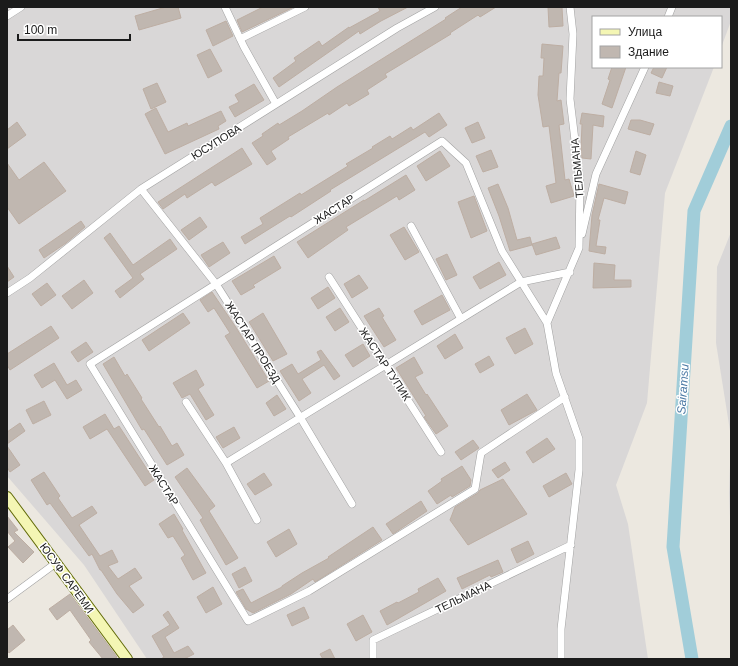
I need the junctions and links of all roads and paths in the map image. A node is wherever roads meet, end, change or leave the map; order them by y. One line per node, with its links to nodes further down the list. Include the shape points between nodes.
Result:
1 (21, 7): 6 (street)
2 (225, 7): 7 (street)
3 (305, 7): 7 (street)
4 (435, 7): 9 (street, ЮСУПОВА)
5 (570, 7): 12 (street, ТЕЛЬМАНА, via 573,34 570,99 580,182)
6 (7, 16)
7 (240, 39): 9 (street)
8 (645, 68): 12 (street, via 596,174)
9 (276, 104): 10 (street, ЮСУПОВА)
10 (141, 189): 16 (street, ЖАСТАР ПРОЕЗД); 17 (street, ЮСУПОВА, via 30,278)
11 (411, 226): 18 (street)
12 (579, 248): 13 (street, ТЕЛЬМАНА)
13 (570, 272): 15 (street); 19 (street, ТЕЛЬМАНА)
14 (329, 277): 20 (street, ЖАСТАР ТУПИК)
15 (521, 282): 16 (street, ЖАСТАР, via 502,251 466,163 442,141); 18 (street); 19 (street)
16 (216, 284): 21 (street, ЖАСТАР, via 90,364 248,621 309,591 475,489 481,453); 23 (street, ЖАСТАР ПРОЕЗД)
17 (7, 293)
18 (461, 319): 20 (street)
19 (547, 323): 21 (street, via 556,373)
20 (385, 365): 23 (street); 24 (street, ЖАСТАР ТУПИК)
21 (565, 397): 29 (street, via 579,439 579,470)
22 (186, 402): 25 (street)
23 (300, 418): 25 (street); 27 (street, ЖАСТАР ПРОЕЗД)
24 (441, 452)
25 (226, 463): 28 (street)
26 (7, 497): 30 (main road, ЮСУФ САРЕМИ)
27 (352, 504)
28 (257, 520)
29 (570, 545): 33 (street, ТЕЛЬМАНА, via 373,640); 34 (street, via 561,629)
30 (56, 563): 31 (street); 32 (main road, ЮСУФ САРЕМИ)
31 (7, 599)
32 (127, 659)
33 (373, 659)
34 (561, 659)

